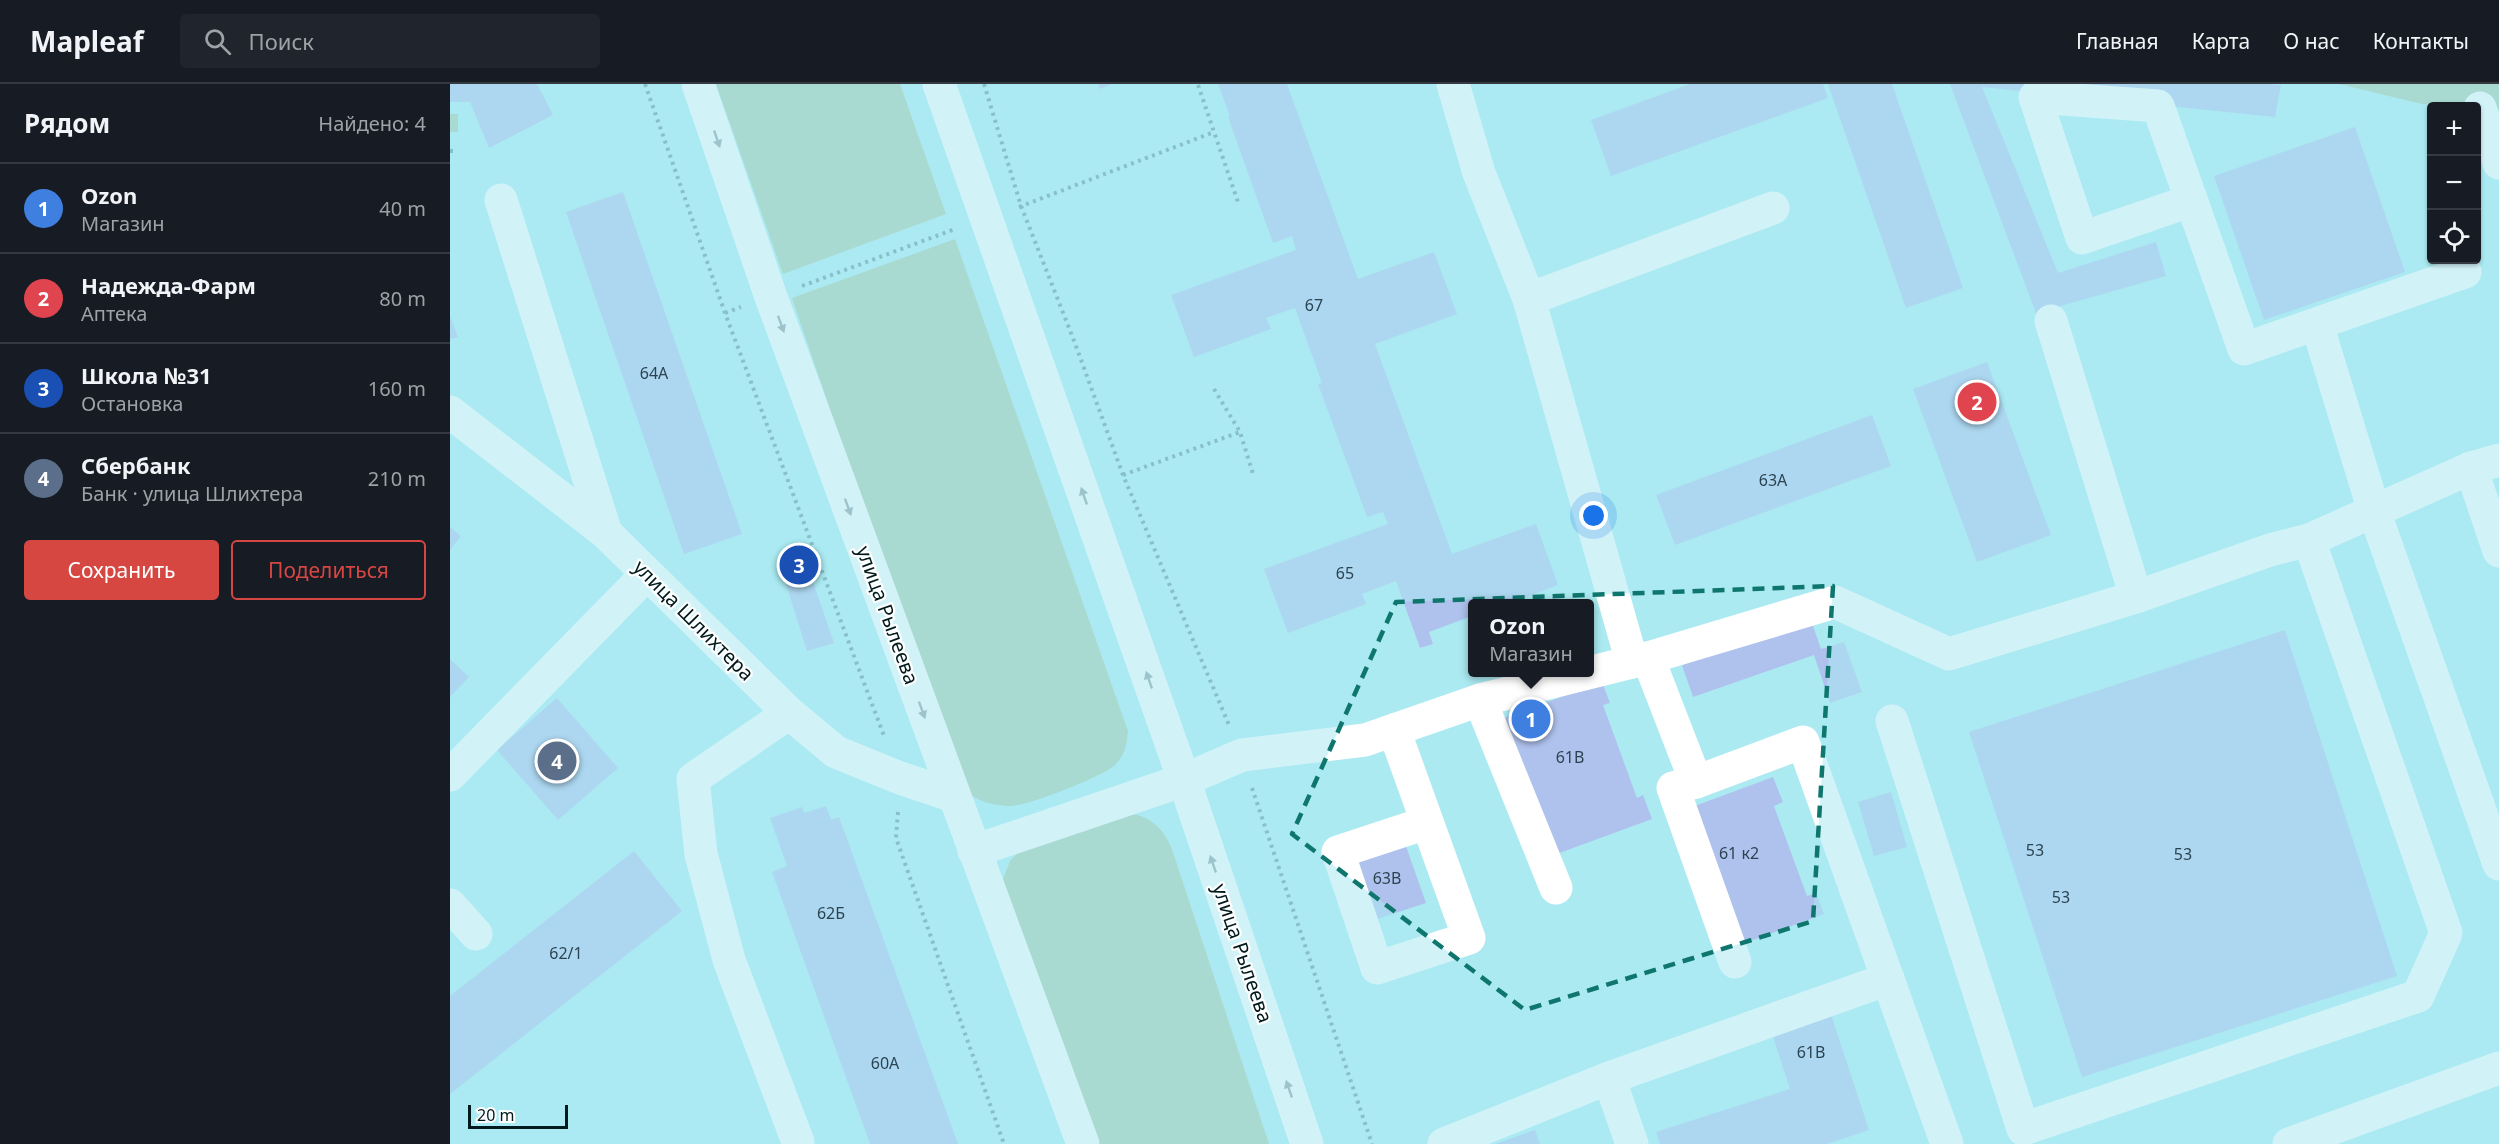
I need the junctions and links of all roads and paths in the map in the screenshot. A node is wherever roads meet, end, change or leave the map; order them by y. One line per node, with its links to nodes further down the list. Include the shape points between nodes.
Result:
1 (645, 84): 40 (path, via 725,313)
2 (698, 84): 43 (main road, улица Рылеева, one-way to 43, via 771,297)
3 (939, 84): 41 (main road, улица Рылеева, one-way to 3)
4 (984, 84): 23 (path, via 1021,206)
5 (1453, 84): 16 (main road, via 1479,173)
6 (1198, 85): 13 (path)
7 (2481, 111): 10 (main road)
8 (450, 151): 9 (path)
9 (457, 151)
10 (2499, 163)
11 (501, 200): 26 (main road)
12 (2190, 201): 12 (main road, via 2158,106 2035,98 2082,238); 18 (main road, via 2244,349)
13 (1239, 205)
14 (1773, 208): 16 (main road)
15 (2465, 272): 18 (main road)
16 (1528, 299): 31 (main road)
17 (2051, 321): 30 (main road)
18 (2317, 324): 25 (main road)
19 (1214, 389): 21 (path)
20 (450, 412): 26 (main road, улица Шлихтера)
21 (1240, 432): 23 (path); 24 (path)
22 (2485, 464): 25 (main road); 28 (main road)
23 (1123, 475): 38 (path)
24 (1254, 477)
25 (2374, 511): 27 (main road); 46 (main road)
26 (606, 533): 29 (main road, улица Шлихтера)
27 (2309, 540): 30 (main road); 36 (main road, via 2446,933 2418,996 2023,1129)
28 (2499, 550)
29 (647, 574): 35 (main road, улица Шлихтера); 39 (main road)
30 (2136, 597): 31 (main road, via 1949,654 1835,603)
31 (1640, 660): 32 (main road); 42 (main road)
32 (1594, 672)
33 (1572, 677): 34 (main road)
34 (1480, 700): 37 (main road); 47 (main road)
35 (789, 713): 40 (main road, улица Шлихтера, via 836,752); 54 (main road, via 693,779 701,854 729,960)
36 (1892, 721)
37 (1394, 730): 38 (main road, via 1365,740); 44 (main road)
38 (1242, 755): 41 (main road); 58 (path)
39 (450, 775)
40 (900, 778): 43 (main road, улица Шлихтера); 55 (path, via 896,838)
41 (1184, 780): 45 (main road); 57 (main road, улица Рылеева, one-way to 41)
42 (1696, 782): 50 (main road, via 1673,788); 51 (main road, via 1803,742)
43 (954, 796): 45 (main road, улица Рылеева)
44 (1426, 823): 44 (main road, via 1469,938 1377,968 1338,852)
45 (974, 851): 56 (main road, улица Рылеева)
46 (2499, 864)
47 (1556, 888)
48 (450, 905): 49 (main road)
49 (476, 934)
50 (1735, 962)
51 (1888, 979): 53 (main road); 61 (main road)
52 (2499, 1068): 62 (main road)
53 (1609, 1078): 59 (main road); 60 (main road)
54 (798, 1142)
55 (1004, 1144)
56 (1083, 1144)
57 (1307, 1144)
58 (1372, 1144)
59 (1444, 1144)
60 (1632, 1144)
61 (1947, 1144)
62 (2289, 1144)

